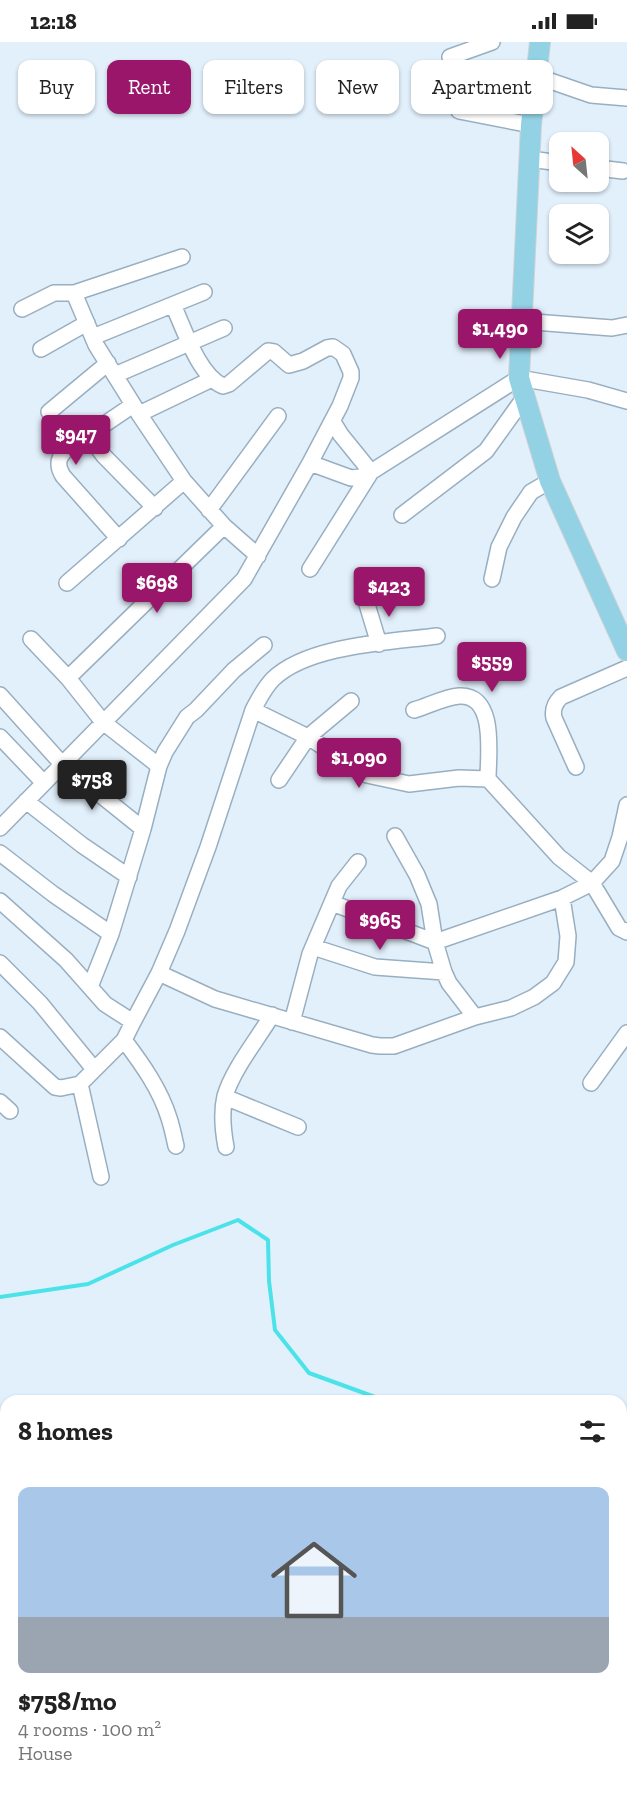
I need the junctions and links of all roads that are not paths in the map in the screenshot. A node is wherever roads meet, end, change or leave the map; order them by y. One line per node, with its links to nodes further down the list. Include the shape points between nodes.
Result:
1 (492, 42): 3 (street)
2 (540, 42): 4 (main road)
3 (450, 57)
4 (538, 60)
5 (553, 82): 6 (street, via 591,95)
6 (627, 98)
7 (474, 114): 9 (street)
8 (532, 114): 9 (main road)
9 (531, 125): 10 (main road)
10 (530, 159): 11 (street); 19 (main road)
11 (549, 162)
12 (609, 169): 13 (street)
13 (623, 171)
14 (182, 256): 16 (street)
15 (204, 292): 17 (street)
16 (74, 293): 18 (street, via 54,293); 22 (street)
17 (173, 305): 22 (street); 23 (street)
18 (22, 309)
19 (521, 321): 20 (street, via 612,328); 26 (main road)
20 (627, 325)
21 (224, 328): 23 (street)
22 (90, 330): 24 (street); 25 (street)
23 (190, 343): 25 (street); 27 (street)
24 (40, 350)
25 (112, 369): 30 (street); 31 (street)
26 (519, 378): 28 (main road); 29 (street); 36 (street)
27 (212, 379): 30 (street); 33 (street, via 227,385 268,351 289,366 333,347 343,354 351,378)
28 (524, 398): 38 (main road); 41 (street, via 486,452)
29 (627, 401)
30 (136, 410): 34 (street); 37 (street)
31 (49, 412)
32 (279, 416): 40 (street)
33 (333, 422): 35 (street); 36 (street)
34 (88, 436): 39 (street); 43 (street, via 61,455 58,464 76,492)
35 (310, 463): 36 (street, via 351,478); 44 (street)
36 (371, 472): 45 (street)
37 (184, 481): 39 (street); 40 (street)
38 (550, 481): 46 (street, via 531,492 514,517 499,547); 53 (main road)
39 (155, 508): 43 (street)
40 (209, 510): 42 (street)
41 (402, 515)
42 (224, 526): 44 (street); 55 (street)
43 (119, 538): 47 (street)
44 (258, 556): 60 (street, via 244,579)
45 (310, 569)
46 (492, 579)
47 (67, 583)
48 (366, 601): 51 (street)
49 (437, 636): 51 (street)
50 (31, 639): 55 (street)
51 (380, 644): 58 (street, via 327,651 298,662 273,679)
52 (264, 645): 64 (street, via 187,717)
53 (627, 651)
54 (627, 668): 65 (street, via 556,701 554,718)
55 (68, 678): 60 (street)
56 (0, 695): 63 (street)
57 (351, 701): 62 (street)
58 (254, 710): 62 (street); 88 (street, via 204,858)
59 (414, 710): 66 (street, via 457,696 468,696 481,705 488,734)
60 (103, 723): 63 (street); 64 (street)
61 (0, 737): 68 (street)
62 (308, 737): 66 (street, via 367,775 409,784); 67 (street)
63 (62, 764): 68 (street); 73 (street)
64 (159, 766): 73 (street)
65 (576, 767)
66 (488, 779): 78 (street, via 559,856)
67 (279, 780)
68 (44, 783): 69 (street)
69 (26, 801): 71 (street); 77 (street)
70 (627, 805): 78 (street, via 612,861)
71 (6, 811): 72 (street)
72 (0, 828)
73 (143, 829): 77 (street)
74 (395, 836): 84 (street, via 429,904)
75 (0, 853): 83 (street)
76 (358, 862): 81 (street, via 339,886)
77 (129, 877): 83 (street)
78 (592, 884): 79 (street); 82 (street, via 619,928)
79 (562, 898): 84 (street); 91 (street, via 568,936 566,962 553,983 511,1008)
80 (0, 901): 89 (street)
81 (332, 903): 84 (street); 85 (street)
82 (627, 932)
83 (111, 934): 89 (street)
84 (435, 942): 87 (street)
85 (313, 946): 87 (street, via 375,967); 93 (street)
86 (0, 963): 97 (street, via 40,1003)
87 (444, 972): 91 (street)
88 (159, 974): 90 (street, via 215,999); 92 (street)
89 (90, 987): 92 (street, via 105,1004)
90 (272, 1016): 93 (street); 100 (street)
91 (476, 1017): 93 (street, via 394,1046 380,1046)
92 (133, 1022): 96 (street)
93 (292, 1022)
94 (627, 1033): 98 (street)
95 (0, 1037): 99 (street, via 55,1087)
96 (124, 1040): 97 (street); 102 (street, via 158,1093)
97 (94, 1069): 99 (street)
98 (591, 1083)
99 (80, 1084): 104 (street)
100 (225, 1097): 101 (street); 103 (street, via 222,1125)
101 (298, 1127)
102 (176, 1146)
103 (226, 1147)
104 (102, 1177)

